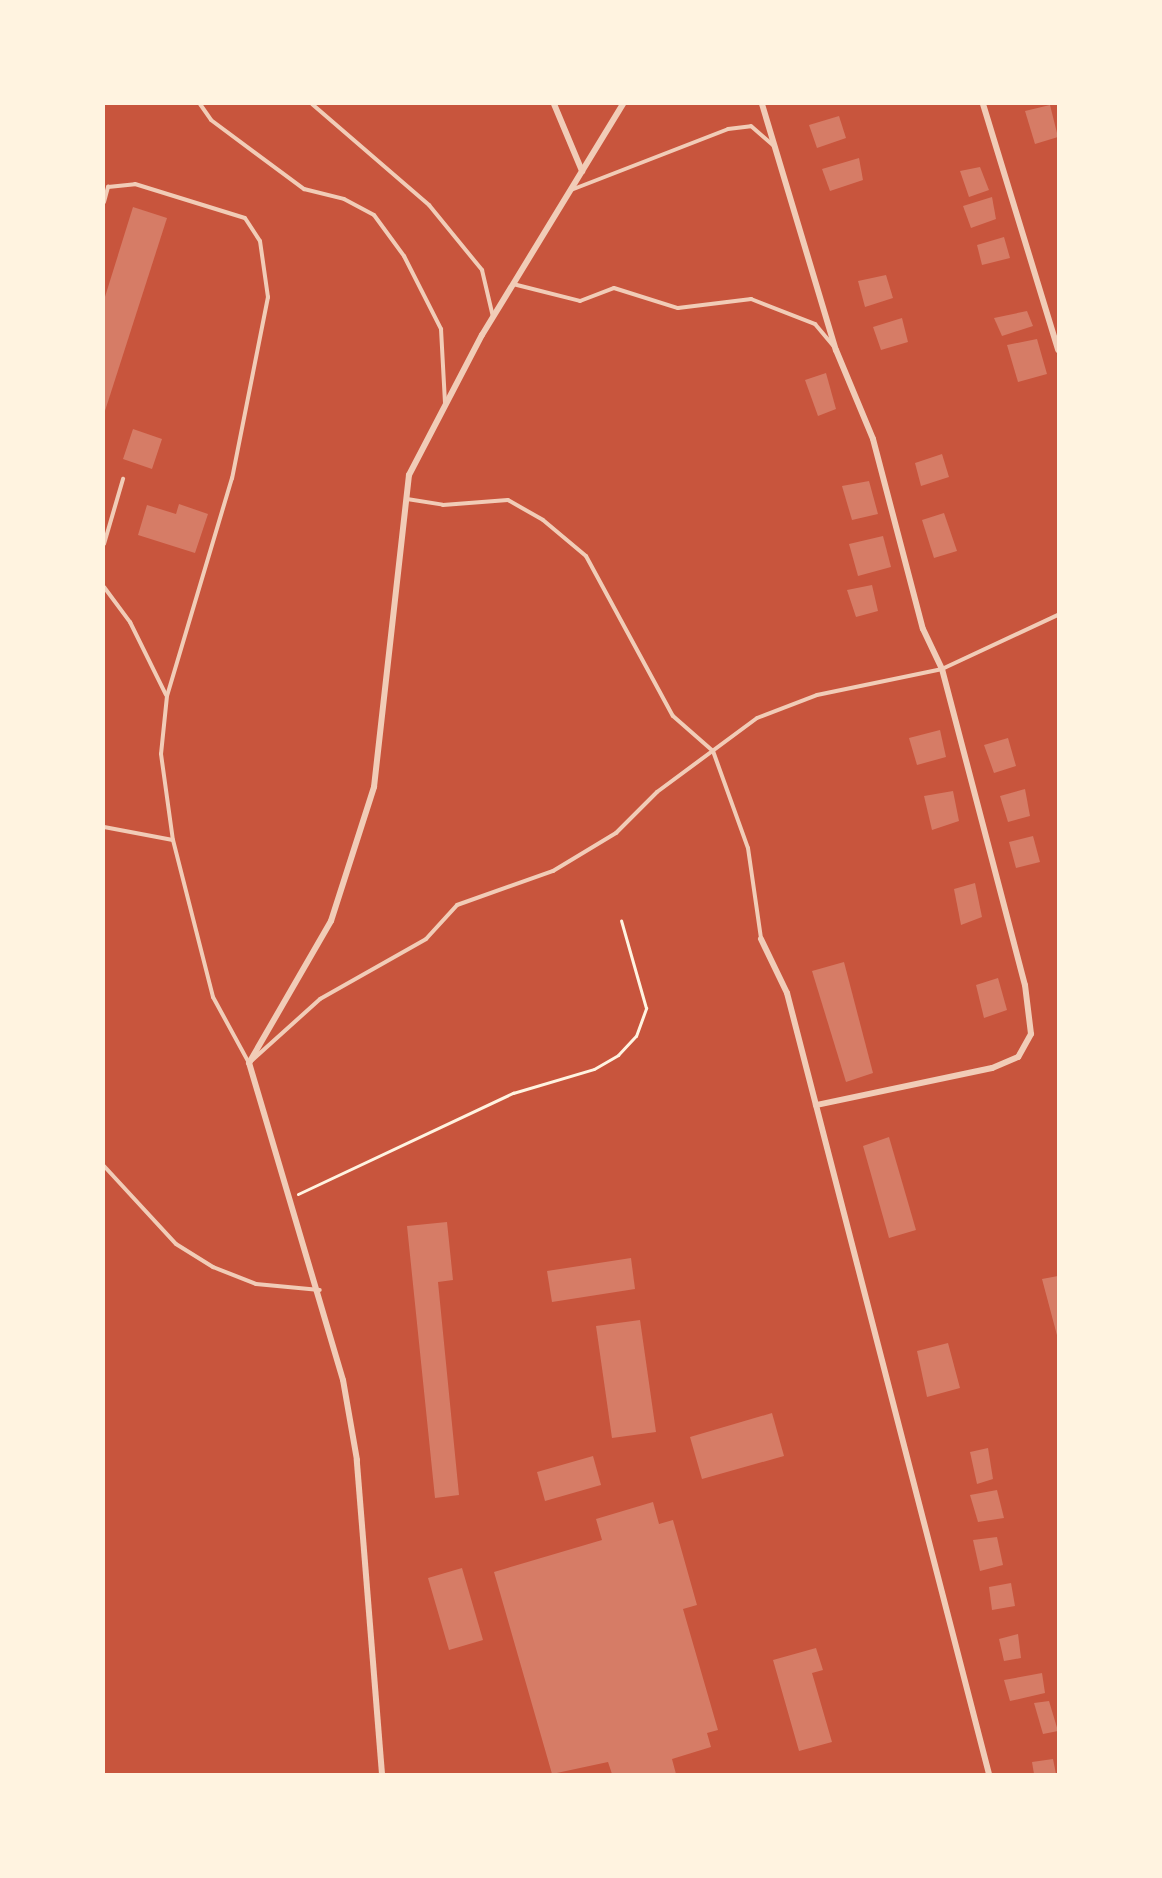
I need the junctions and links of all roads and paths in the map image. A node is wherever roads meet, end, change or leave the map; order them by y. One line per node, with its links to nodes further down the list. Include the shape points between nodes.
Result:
1 (200, 104): 15 (lane, via 211,120 304,189 344,199 374,215 404,255 441,329)
2 (312, 104): 12 (lane, via 429,205 482,270)
3 (554, 104): 8 (street)
4 (623, 104): 8 (street)
5 (762, 104): 7 (street)
6 (983, 104): 14 (street)
7 (775, 148): 9 (lane, via 751,126 728,129); 13 (street)
8 (582, 171): 9 (street)
9 (569, 191): 11 (street)
10 (104, 202): 22 (lane, via 108,187 135,184 245,218 260,241 266,285 232,478)
11 (513, 284): 12 (street); 13 (lane, via 580,301 614,288 678,308 751,299 815,324)
12 (493, 318): 15 (street)
13 (836, 350): 21 (street, via 873,439 922,629)
14 (1059, 350)
15 (445, 406): 17 (street, via 409,474)
16 (123, 479): 18 (lane)
17 (405, 498): 23 (lane, via 443,505 508,500 543,520 586,556 673,716); 28 (street, via 374,787 331,921)
18 (104, 544)
19 (104, 587): 22 (lane, via 130,622)
20 (1059, 615): 21 (lane)
21 (942, 669): 23 (lane, via 817,695 757,718); 29 (street, via 1025,986 1031,1034 1018,1057 992,1068)
22 (166, 696): 25 (lane, via 161,754)
23 (713, 751): 27 (lane, via 747,848); 28 (lane, via 657,792 616,833 553,871 457,905 426,939 407,944 320,999)
24 (104, 827): 25 (lane)
25 (173, 840): 28 (lane, via 213,997)
26 (621, 920): 31 (path, via 646,1008 636,1036 618,1055 594,1069 513,1093)
27 (761, 939): 29 (street, via 788,993)
28 (249, 1063): 31 (street)
29 (816, 1105): 34 (street)
30 (104, 1166): 32 (lane, via 176,1244 213,1267 256,1284)
31 (291, 1197): 32 (street)
32 (320, 1290): 33 (street, via 357,1461)
33 (382, 1774)
34 (989, 1774)

